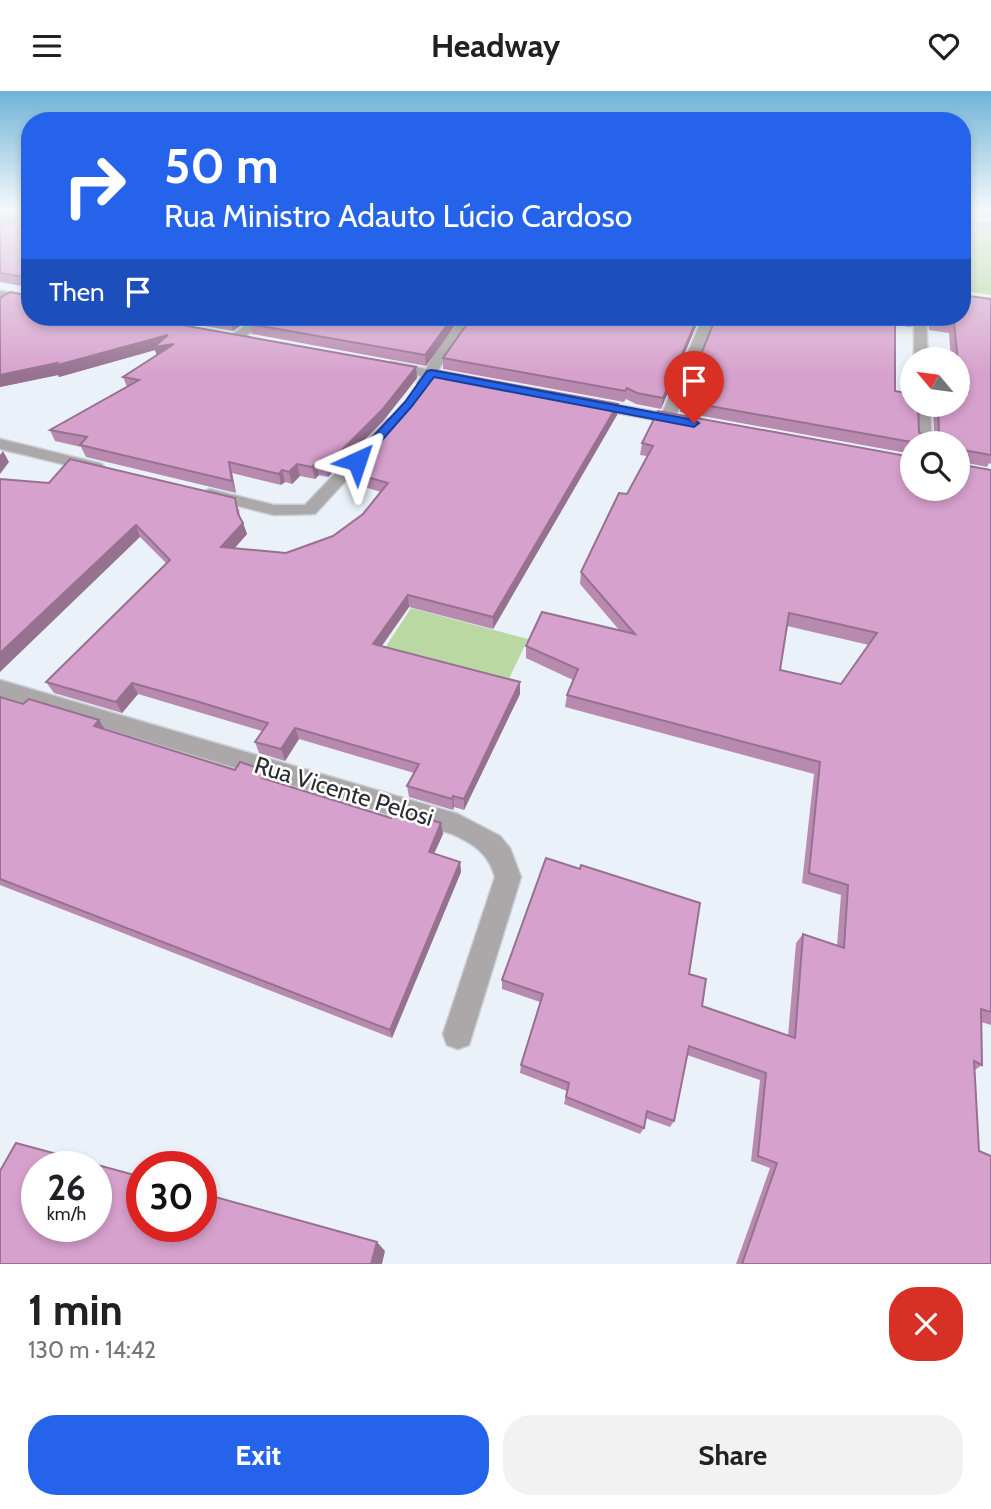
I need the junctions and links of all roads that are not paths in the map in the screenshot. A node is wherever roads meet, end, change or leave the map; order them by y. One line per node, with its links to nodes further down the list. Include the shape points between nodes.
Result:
1 (0, 294): 2 (street)
2 (21, 298)
3 (248, 326): 7 (street, via 229,337)
4 (462, 326): 10 (street)
5 (706, 326): 15 (street)
6 (919, 326): 8 (street)
7 (262, 343)
8 (920, 347)
9 (379, 364): 10 (street)
10 (431, 373): 11 (street); 12 (street)
11 (472, 381)
12 (416, 394)
13 (582, 402): 15 (street)
14 (400, 413): 19 (street, via 309,510 274,510)
15 (667, 418): 16 (street)
16 (694, 423)
17 (0, 444): 18 (street)
18 (117, 472)
19 (196, 491)
20 (0, 688): 21 (street, Rua Vicente Pelosi, via 458,825 489,840 502,857 508,877)
21 (458, 1034)

